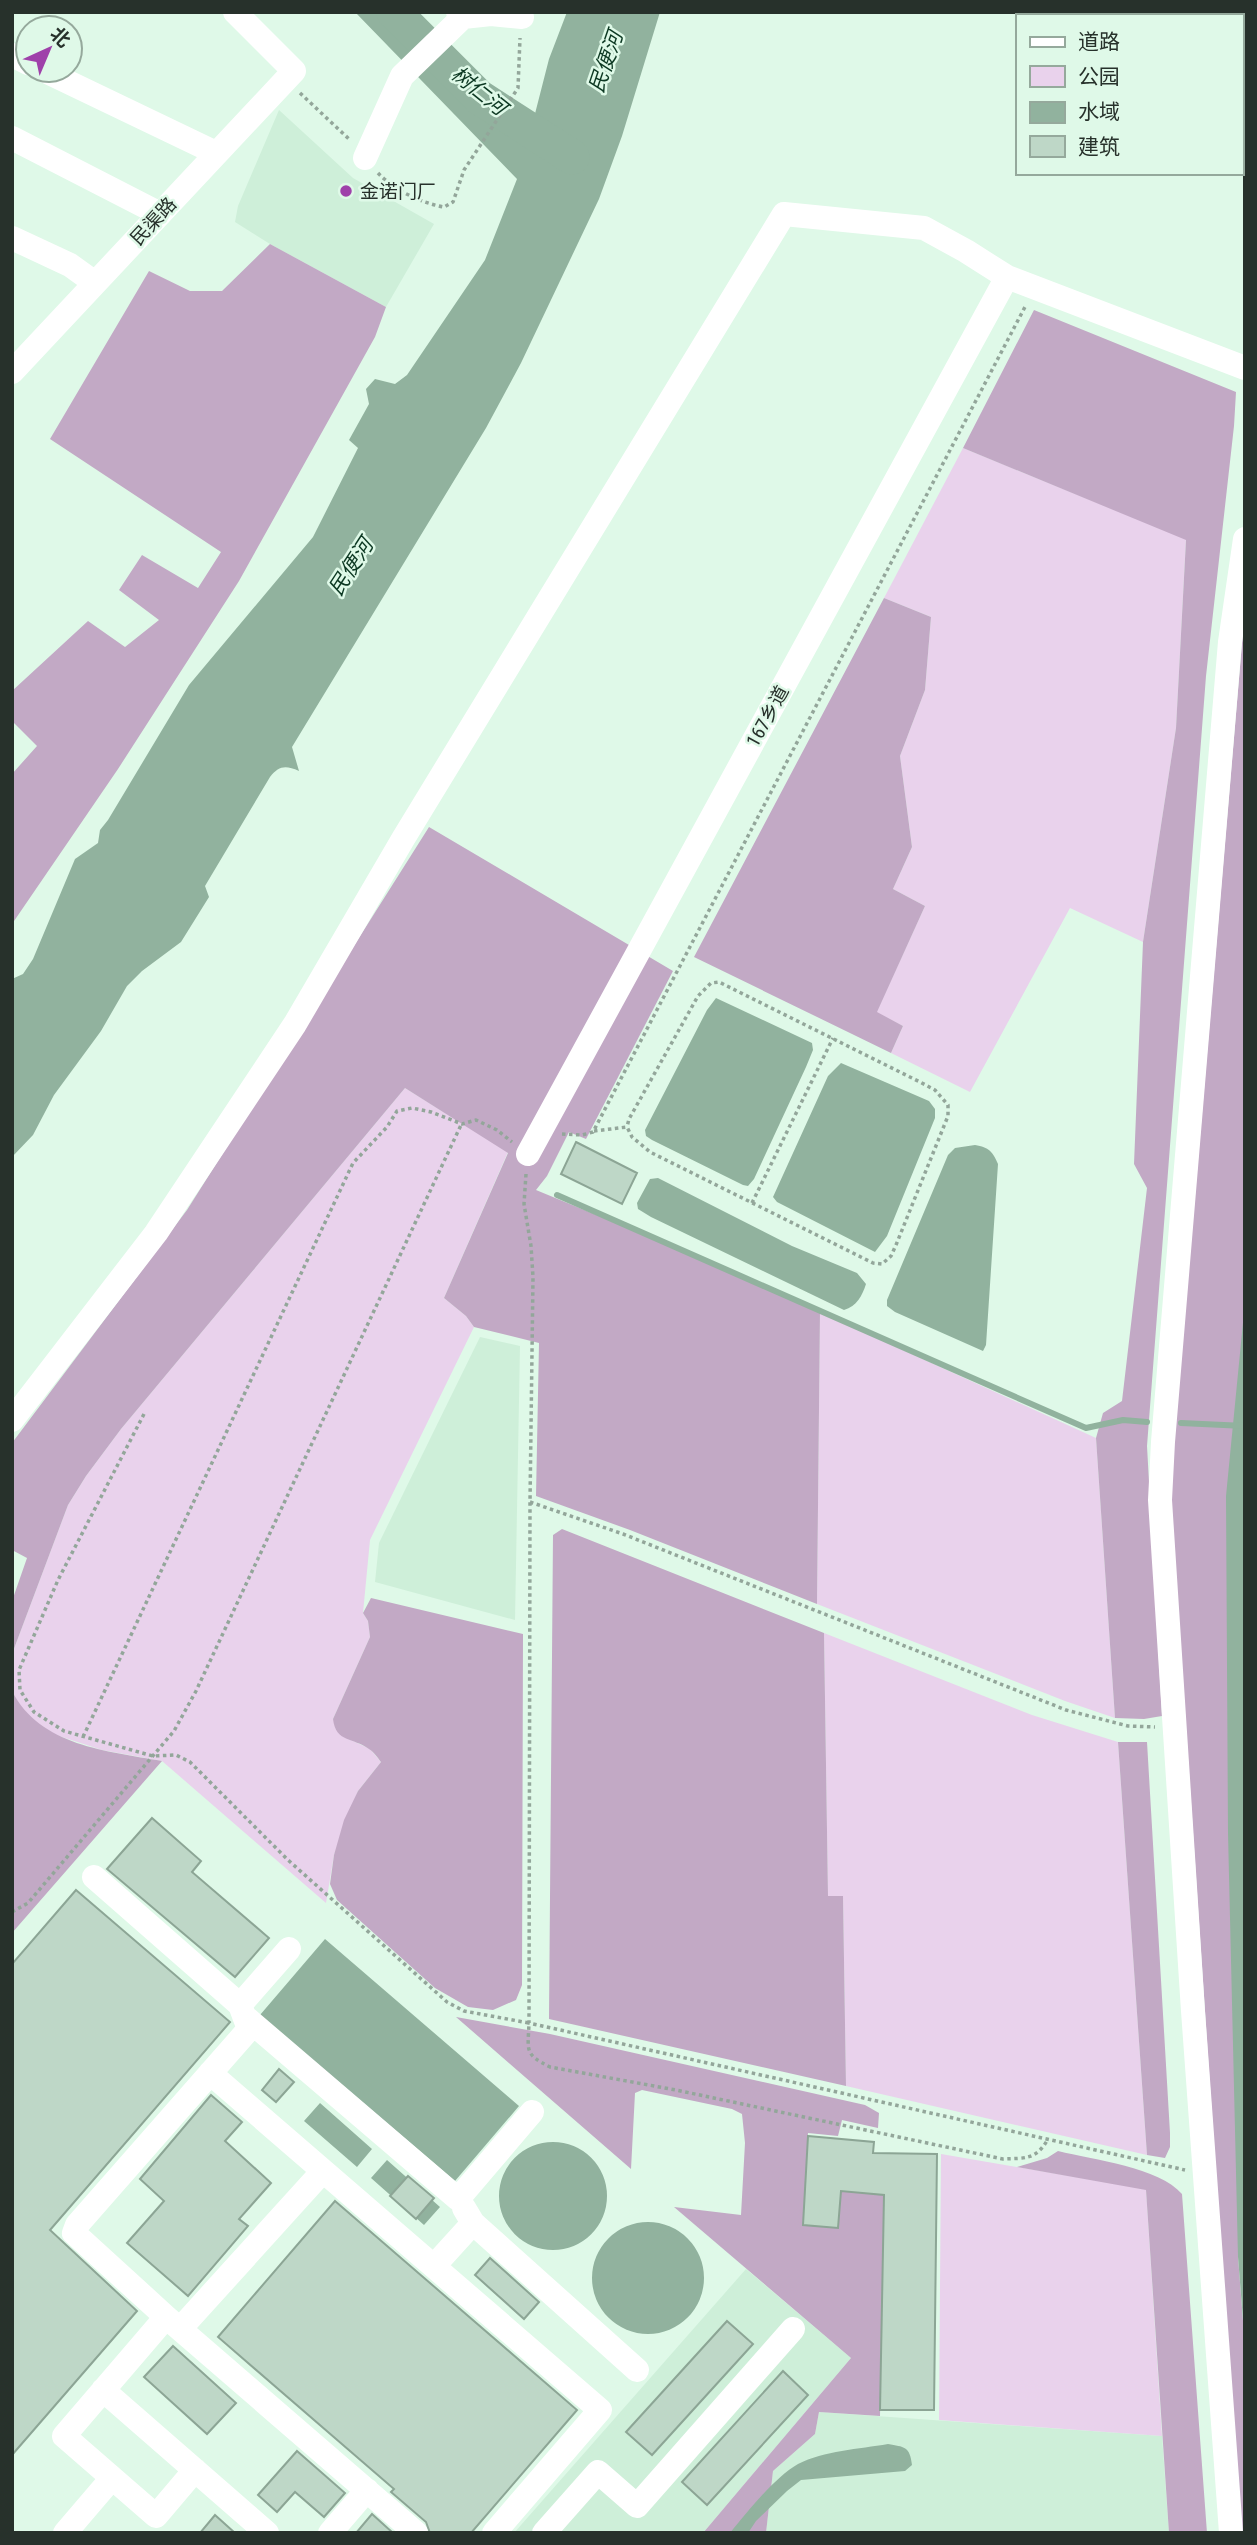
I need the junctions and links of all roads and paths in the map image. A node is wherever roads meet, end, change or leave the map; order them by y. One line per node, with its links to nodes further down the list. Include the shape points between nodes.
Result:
1 (235, 12): 6 (street, 民渠路, via 294,71)
2 (522, 17): 3 (street, via 491,14); 7 (path, via 518,88)
3 (456, 21): 8 (street, via 402,76)
4 (72, 84): 6 (street)
5 (12, 138): 9 (street)
6 (216, 153): 9 (street, 民渠路)
7 (476, 154)
8 (365, 158)
9 (160, 214): 12 (street, 民渠路)
10 (12, 238): 12 (street, via 71,265)
11 (1007, 277): 13 (street); 20 (street, 167乡道); 25 (street, via 924,228 785,214 295,1024 156,1233)
12 (95, 283): 15 (street, 民渠路)
13 (1035, 288): 14 (street); 21 (path)
14 (1245, 368)
15 (12, 372)
16 (1245, 539): 27 (street, via 1230,642 1163,1442 1160,1500)
17 (833, 1038): 19 (path, via 719,982 711,983 698,996); 23 (path); 23 (path, via 935,1090 948,1105 948,1116 891,1256 882,1264 873,1264)
18 (462, 1124): 22 (path, via 476,1120); 28 (path, via 412,1108 397,1111 353,1163); 29 (path, via 196,1691 174,1731)
19 (627, 1127): 21 (path); 23 (path, via 650,1152)
20 (541, 1130): 21 (path, via 582,1135); 22 (street, 167乡道)
21 (594, 1131)
22 (528, 1154): 26 (path, via 524,1204 533,1277)
23 (752, 1203)
24 (144, 1414): 28 (path, via 58,1580 19,1670 20,1690 34,1712)
25 (12, 1420)
26 (530, 1502): 27 (path, via 1066,1710 1128,1726); 34 (path)
27 (1174, 1725): 39 (street)
28 (83, 1737): 29 (path)
29 (153, 1756): 31 (path, via 29,1903); 34 (path, via 176,1755 190,1762 288,1860 447,2002 464,2011)
30 (94, 1877): 33 (street)
31 (12, 1912)
32 (289, 1949): 33 (street)
33 (242, 2011): 35 (street, via 249,2029); 40 (street)
34 (529, 2023): 37 (path); 37 (path, via 528,2048 533,2058 550,2067 1003,2159 1030,2158 1041,2152)
35 (210, 2073): 38 (street); 43 (street, via 74,2233)
36 (532, 2112): 40 (street)
37 (1048, 2139): 39 (path)
38 (323, 2171): 42 (street); 43 (street)
39 (1204, 2174): 56 (street)
40 (458, 2199): 41 (street)
41 (473, 2223): 42 (street); 45 (street)
42 (433, 2266): 54 (street, via 600,2410)
43 (173, 2323): 46 (street); 49 (street)
44 (793, 2329): 55 (street, via 637,2506 598,2472)
45 (637, 2371)
46 (103, 2390): 47 (street); 48 (street, via 64,2436)
47 (195, 2470): 48 (street, via 156,2516); 51 (street)
48 (112, 2478): 50 (street)
49 (367, 2490): 52 (street); 53 (street)
50 (66, 2532)
51 (267, 2533)
52 (330, 2533)
53 (415, 2533)
54 (494, 2533)
55 (544, 2533)
56 (1231, 2533)

